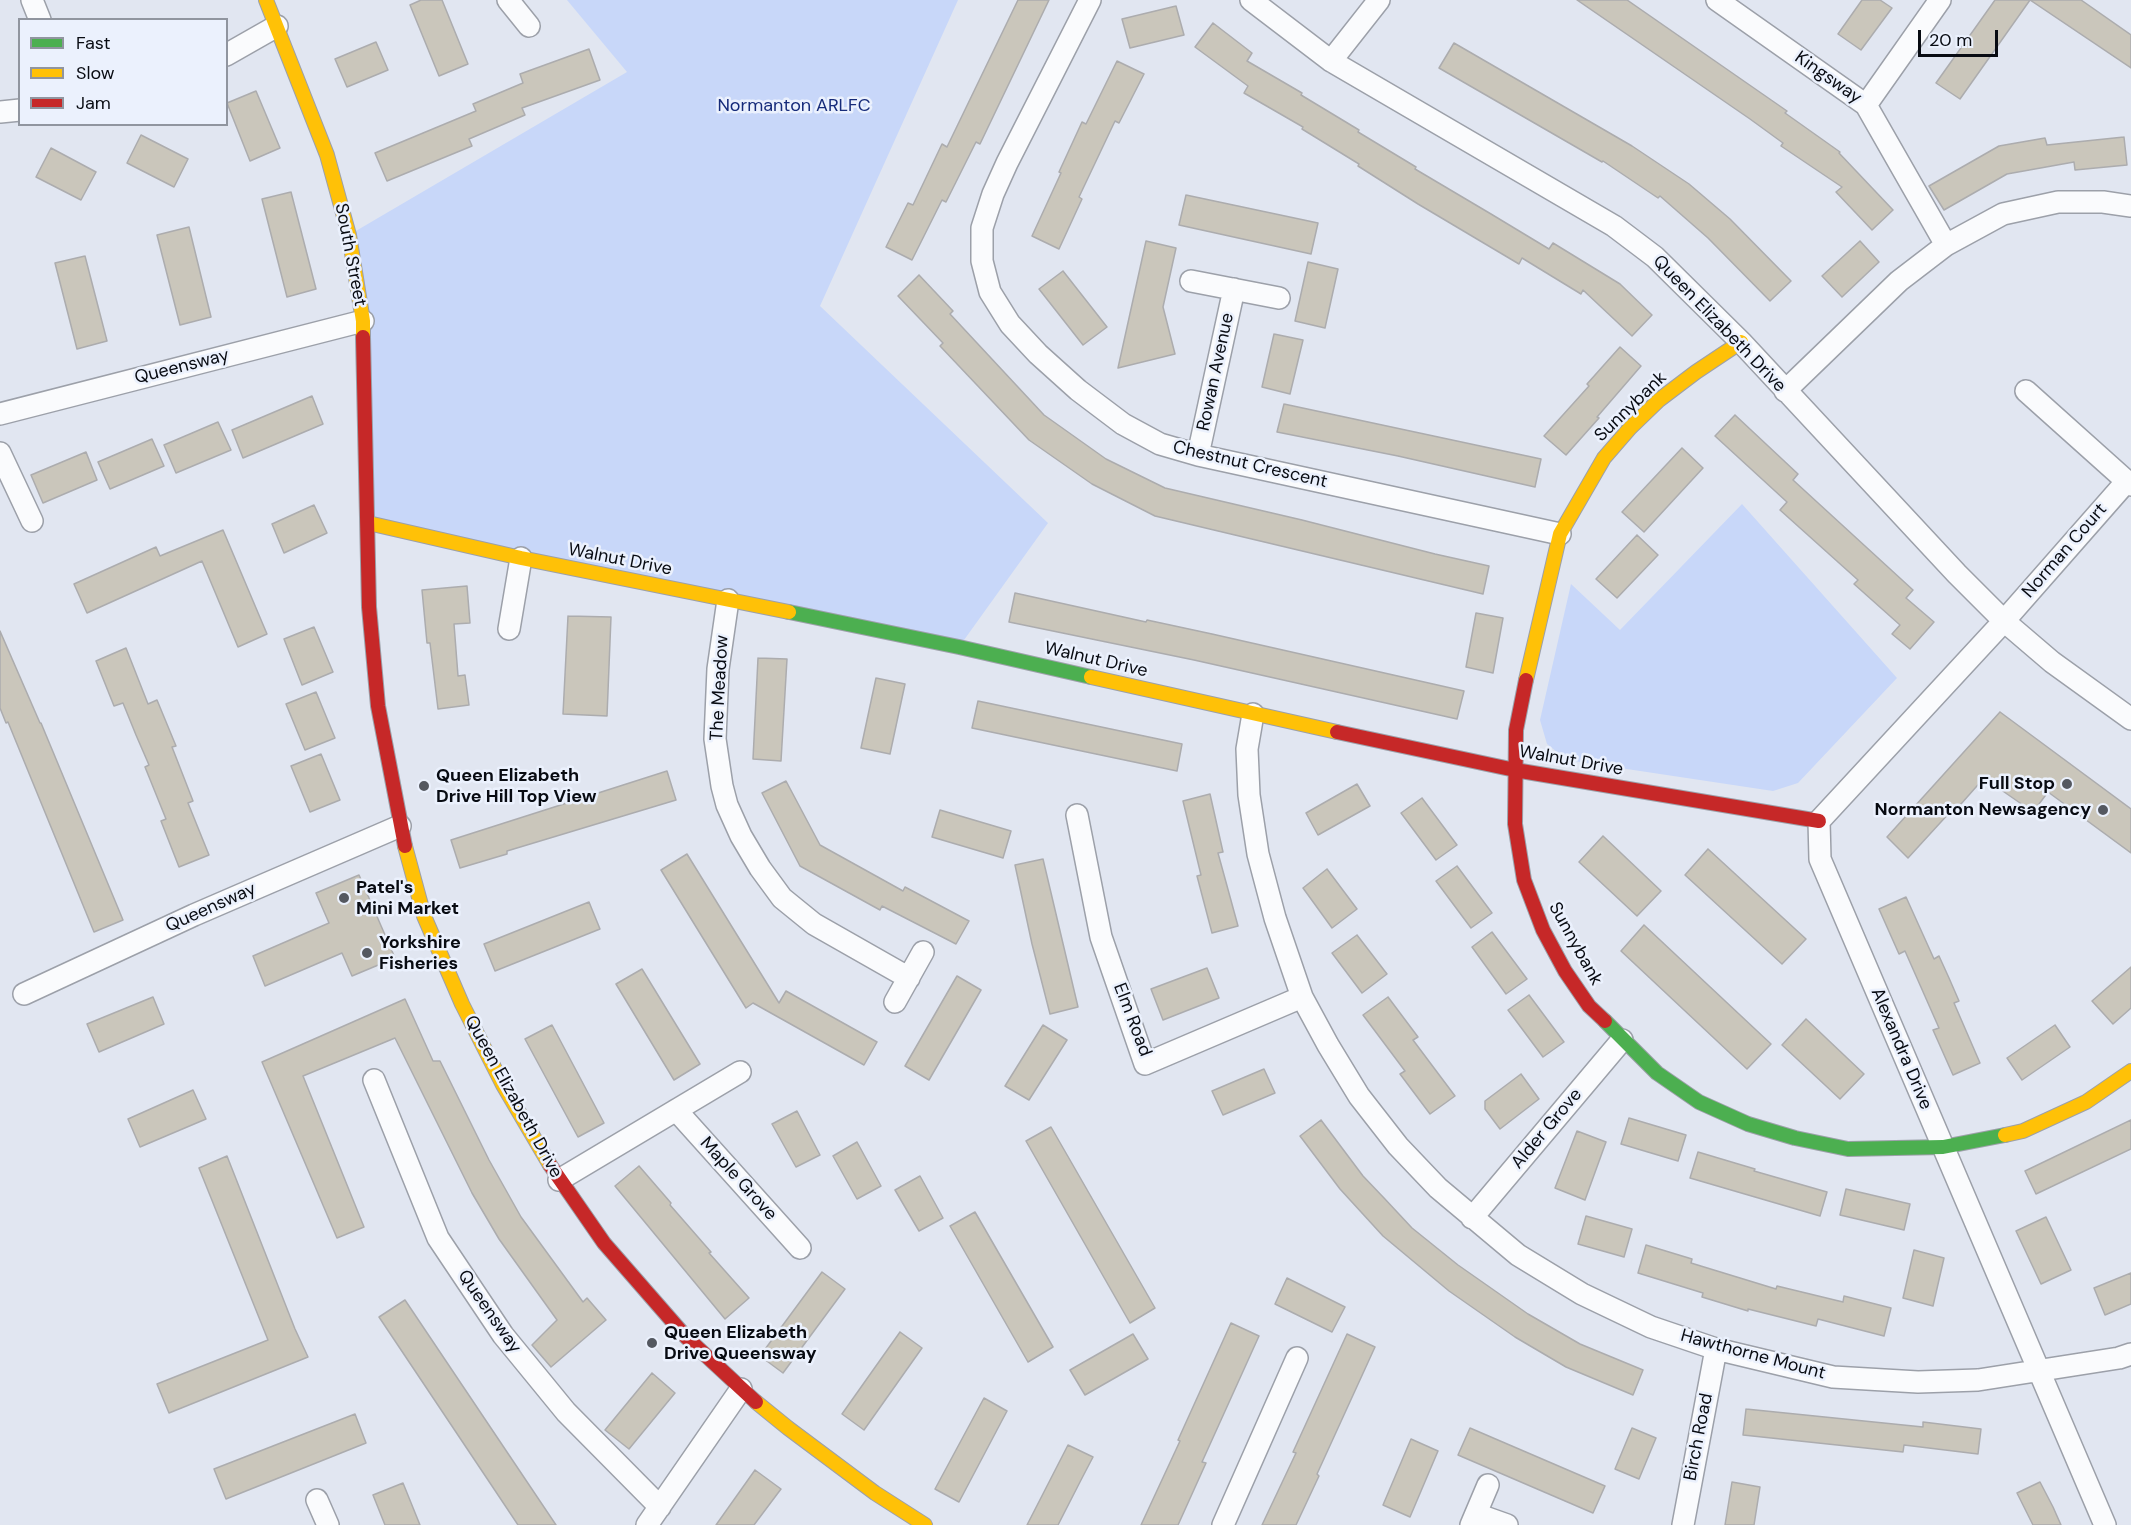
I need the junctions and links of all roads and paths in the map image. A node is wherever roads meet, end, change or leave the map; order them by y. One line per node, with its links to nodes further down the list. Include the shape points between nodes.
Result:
1 (32, 0): 9 (street)
2 (266, 0): 10 (street, South Street)
3 (508, 0): 11 (street)
4 (1090, 0): 28 (street, Chestnut Crescent, via 993,194 982,228 982,261 990,292 1010,324 1078,390 1123,424 1160,444)
5 (1251, 0): 13 (street, Queen Elizabeth Drive)
6 (1379, 0): 13 (street)
7 (1717, 0): 14 (street, Kingsway)
8 (1940, 0): 14 (street)
9 (39, 18)
10 (277, 26): 12 (street); 22 (street, South Street, via 327,155 349,235)
11 (529, 26)
12 (228, 54)
13 (1331, 61): 23 (street, Queen Elizabeth Drive, via 1614,226 1655,257)
14 (1866, 105): 18 (street, Kingsway)
15 (18, 110): 16 (street)
16 (0, 112)
17 (2131, 206): 18 (street, via 2058,202 2003,214)
18 (1946, 245): 24 (street, via 1899,282)
19 (1191, 280): 20 (street, Rowan Avenue)
20 (1234, 289): 21 (street, Rowan Avenue); 28 (street, Rowan Avenue)
21 (1279, 298)
22 (363, 321): 26 (street, Queensway); 31 (street, South Street)
23 (1741, 342): 24 (street, Queen Elizabeth Drive); 32 (street, Sunnybank, via 1686,379 1630,428 1604,458)
24 (1785, 391): 35 (street, Queen Elizabeth Drive)
25 (2026, 391): 29 (street, Norman Court)
26 (0, 414)
27 (0, 453): 30 (street)
28 (1198, 455): 32 (street, Chestnut Crescent)
29 (2129, 483): 35 (street, Norman Court)
30 (32, 521)
31 (368, 523): 33 (street, Walnut Drive); 42 (street, Queen Elizabeth Drive, via 369,607 378,706)
32 (1560, 534): 39 (street, Sunnybank, via 1516,730)
33 (521, 558): 34 (street, Walnut Drive); 36 (street)
34 (728, 600): 37 (street, Walnut Drive, via 959,646); 44 (street, The Meadow, via 718,669 715,739 727,806 741,836 782,898 814,924)
35 (2004, 621): 38 (street, Queen Elizabeth Drive, via 2052,662); 41 (street)
36 (509, 630)
37 (1253, 714): 39 (street, Walnut Drive); 46 (street, Hawthorne Mount, via 1247,749 1258,854)
38 (2131, 719)
39 (1515, 770): 41 (street, Walnut Drive); 48 (street, Sunnybank, via 1515,824 1524,880 1543,930 1589,1006)
40 (1077, 815): 46 (street, Elm Road, via 1101,937 1145,1064)
41 (1819, 821): 53 (street, Alexandra Drive, via 1820,859)
42 (400, 826): 45 (street, Queensway); 54 (street, Queen Elizabeth Drive, via 424,916 462,1004 503,1085)
43 (922, 952): 44 (street)
44 (909, 978): 47 (street)
45 (24, 993)
46 (1302, 997): 55 (street, Hawthorne Mount, via 1372,1113 1398,1146)
47 (895, 1002)
48 (1622, 1040): 53 (street, Sunnybank, via 1658,1073 1699,1102 1748,1124 1848,1149); 55 (street, Alder Grove)
49 (2131, 1071): 53 (street, Sunnybank, via 2086,1102 2023,1131)
50 (740, 1072): 52 (street)
51 (374, 1080): 64 (street, Queensway, via 438,1238 503,1335 566,1412)
52 (676, 1110): 54 (street); 56 (street, Maple Grove)
53 (1943, 1147): 60 (street, Alexandra Drive)
54 (559, 1180): 61 (street, Queen Elizabeth Drive, via 604,1243 686,1336)
55 (1472, 1218): 57 (street, Hawthorne Mount, via 1518,1255 1582,1294 1651,1327)
56 (800, 1248)
57 (1716, 1349): 60 (street, Hawthorne Mount, via 1833,1377 1918,1382); 71 (street, Birch Road)
58 (2131, 1354): 60 (street, Hawthorne Mount)
59 (1297, 1358): 69 (street)
60 (2039, 1372): 72 (street, Alexandra Drive)
61 (741, 1389): 64 (street); 68 (street, Queen Elizabeth Drive, via 874,1493)
62 (1488, 1485): 65 (street)
63 (317, 1500): 66 (street)
64 (660, 1507): 67 (street)
65 (1474, 1519): 70 (street)
66 (328, 1525)
67 (647, 1525)
68 (925, 1525)
69 (1223, 1525)
70 (1507, 1525)
71 (1683, 1525)
72 (2105, 1525)

